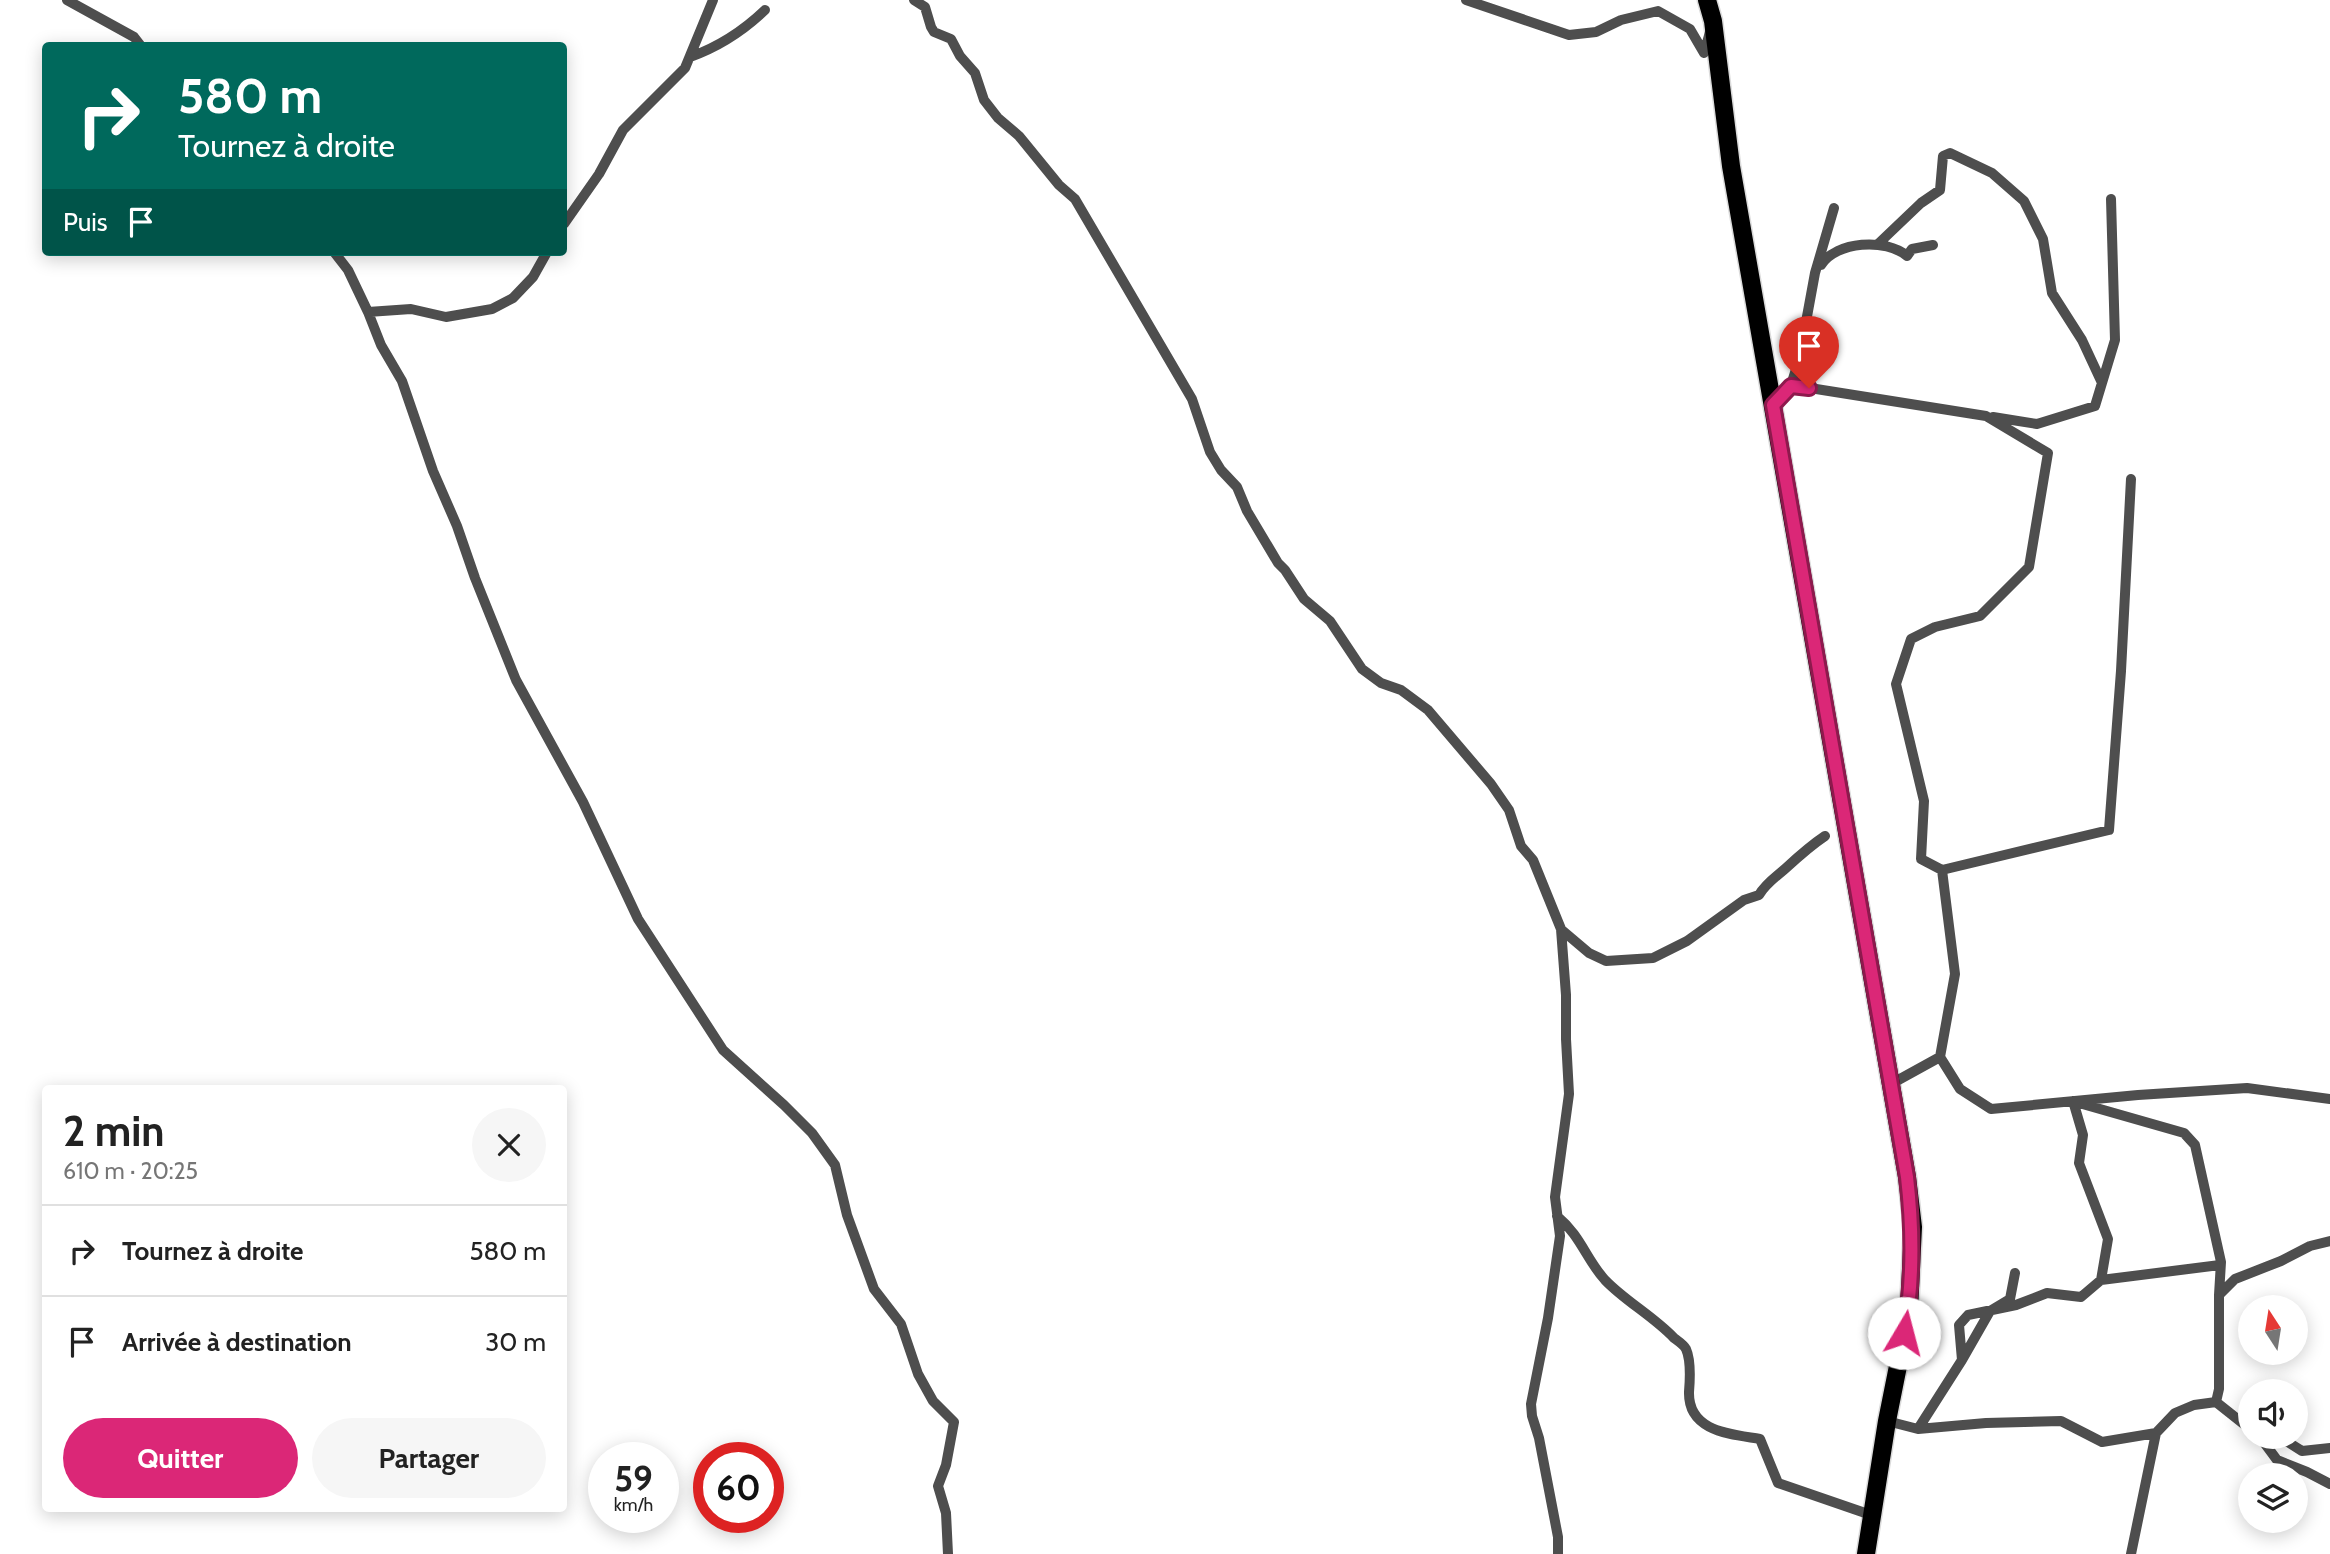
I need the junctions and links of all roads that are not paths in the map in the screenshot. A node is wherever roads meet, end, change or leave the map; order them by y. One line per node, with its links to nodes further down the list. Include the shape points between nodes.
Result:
1 (67, 0): 8 (street)
2 (713, 0): 9 (street)
3 (914, 0): 26 (street, via 925,8 934,32 955,44 998,118 1074,199 1192,399 1210,452 1237,487 1278,563 1304,598 1330,621 1362,668 1427,710 1491,784 1509,810)
4 (1466, 0): 7 (street, via 1569,35 1596,32 1658,11 1690,29 1704,53)
5 (1707, 0): 7 (main road)
6 (765, 10): 9 (street, via 712,49)
7 (1713, 21): 21 (main road, via 1731,166)
8 (138, 42)
9 (690, 57): 12 (street, via 682,73 623,130)
10 (2111, 199): 19 (street, via 2115,340)
11 (1834, 208): 17 (street)
12 (567, 220)
13 (1878, 244): 14 (street, via 1898,248 1907,256 1912,249); 17 (street, via 1840,248 1825,257); 19 (street, via 1940,190 1944,156 1950,153 1992,173 2024,201 2043,239 2052,293)
14 (1933, 245)
15 (337, 256): 18 (street)
16 (545, 256): 18 (street, via 513,298 492,309 446,317 411,309)
17 (1815, 273): 20 (street)
18 (368, 312): 49 (street, via 402,381 516,680 583,802 638,919 723,1050 794,1114 835,1165 847,1215 874,1289 901,1324 933,1401 954,1422 938,1486 946,1513)
19 (2102, 383): 22 (street, via 2095,407 2037,424)
20 (1791, 386): 21 (street); 22 (street)
21 (1773, 405): 28 (main road)
22 (1986, 416): 25 (street, via 2048,453 2029,567 1980,616 1935,627 1911,639 1896,684 1924,801 1921,859)
23 (2131, 479): 25 (street, via 2109,830)
24 (1825, 836): 26 (street, via 1799,853 1759,895 1744,900 1661,956 1606,961)
25 (1942, 870): 27 (street, via 1955,974)
26 (1561, 929): 31 (street, via 1569,1094 1555,1197)
27 (1940, 1057): 28 (street); 30 (street, via 1960,1089 1991,1109)
28 (1891, 1084): 41 (main road, via 1913,1227 1909,1311)
29 (2330, 1099): 30 (street, via 2247,1088)
30 (2073, 1101): 33 (street, via 2184,1133 2195,1145); 35 (street, via 2083,1135 2078,1163 2108,1240)
31 (1557, 1216): 48 (street, via 1572,1228 1604,1279 1686,1349 1689,1401 1707,1426 1760,1439 1778,1483); 50 (street, via 1560,1236 1531,1404)
32 (2330, 1241): 36 (street, via 2235,1279)
33 (2220, 1265): 35 (street); 36 (street)
34 (2015, 1273): 37 (street, via 2010,1299)
35 (2101, 1280): 37 (street, via 2081,1297 2047,1293)
36 (2219, 1295): 39 (street)
37 (1990, 1311): 38 (street); 38 (street, via 1968,1315 1959,1325)
38 (1962, 1360): 42 (street)
39 (2216, 1402): 40 (street); 43 (street, via 2175,1413)
40 (2238, 1419)
41 (1887, 1421): 42 (street); 48 (main road)
42 (1918, 1429): 43 (street, via 2061,1421 2102,1442)
43 (2156, 1433): 52 (street)
44 (2330, 1448): 46 (street)
45 (2269, 1449): 47 (street, via 2277,1460)
46 (2299, 1449)
47 (2330, 1484)
48 (1871, 1515): 51 (main road)
49 (948, 1554)
50 (1558, 1554)
51 (1866, 1554)
52 (2131, 1554)

